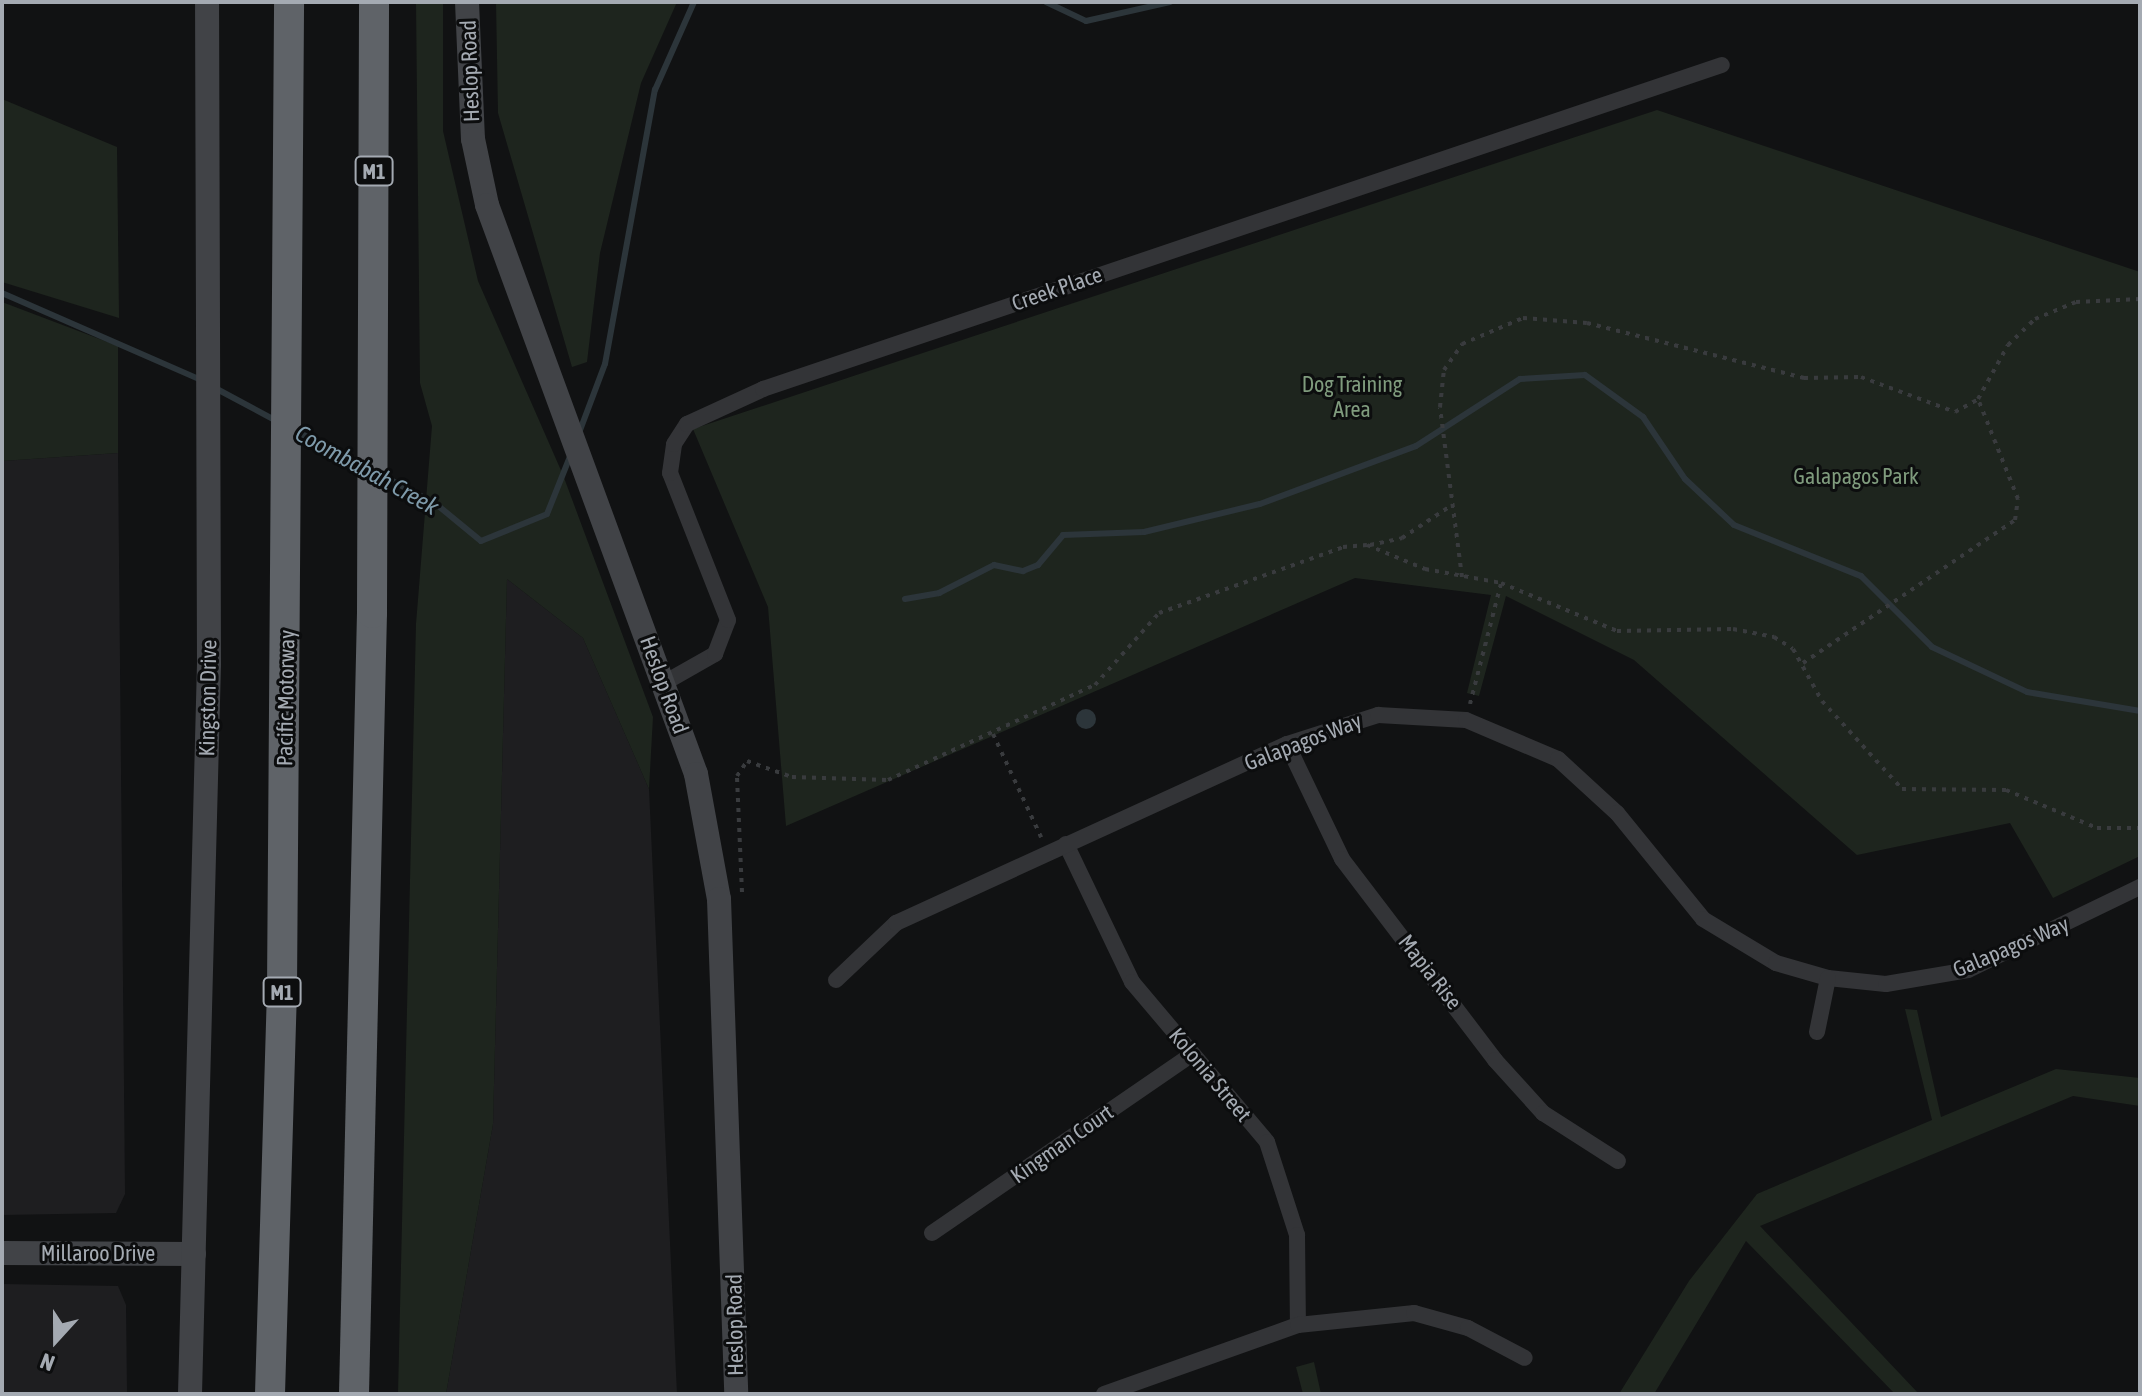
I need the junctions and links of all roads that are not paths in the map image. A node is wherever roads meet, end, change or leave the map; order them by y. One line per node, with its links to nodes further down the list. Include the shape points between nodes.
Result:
1 (207, 2): 17 (street, Kingston Drive, via 209,544)
2 (289, 2): 21 (highway, Pacific Motorway / M1, via 291,315)
3 (374, 2): 22 (highway, M1, via 372,613)
4 (467, 2): 6 (street, Heslop Road, via 473,139 520,298)
5 (1722, 65): 6 (street, Creek Place, via 763,389 687,424 674,444 670,473 728,620 715,654)
6 (664, 683): 23 (street, Heslop Road, via 696,774 719,899)
7 (1287, 744): 8 (street, Galapagos Way); 10 (street, Galapagos Way, via 1378,715 1466,720 1517,737 1591,786 1676,892 1736,943); 14 (street, Mapia Rise, via 1342,859 1519,1089 1579,1140)
8 (1066, 844): 11 (street, Galapagos Way, via 896,923); 13 (street, Kolonia Street, via 1132,982)
9 (2140, 887): 10 (street, Galapagos Way, via 1968,970 1886,984)
10 (1828, 978): 12 (street)
11 (836, 980)
12 (1817, 1032)
13 (1192, 1054): 15 (street, Kingman Court); 18 (street, Kolonia Street, via 1267,1142 1297,1235)
14 (1618, 1161)
15 (932, 1233)
16 (2, 1253): 17 (street, Millaroo Drive)
17 (194, 1254): 20 (street, Kingston Drive)
18 (1298, 1325): 19 (street, via 1414,1313 1468,1328); 24 (street)
19 (1525, 1358)
20 (190, 1394)
21 (270, 1394)
22 (354, 1394)
23 (736, 1394)
24 (1104, 1394)

